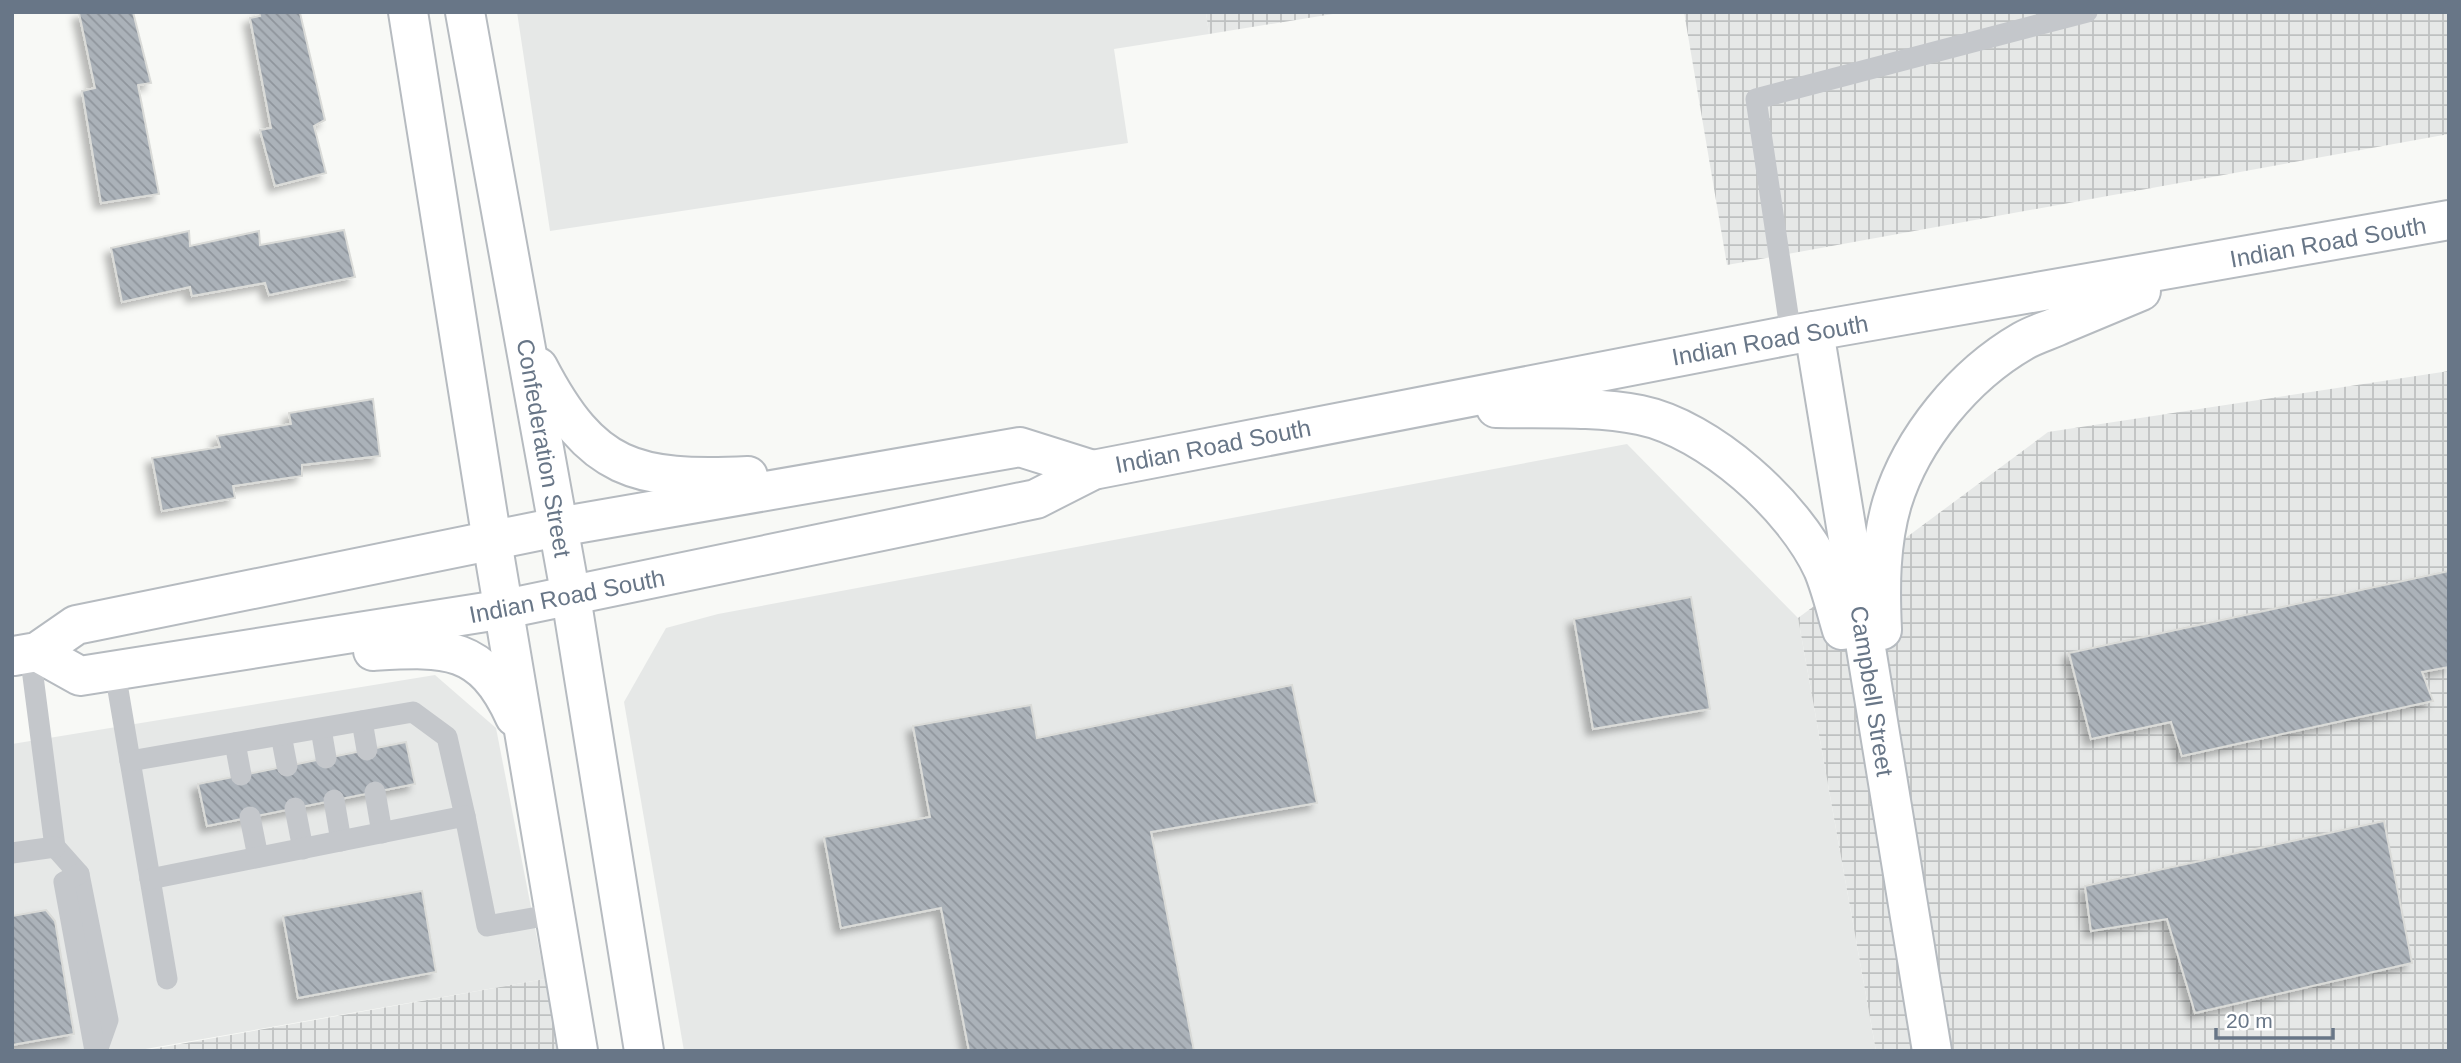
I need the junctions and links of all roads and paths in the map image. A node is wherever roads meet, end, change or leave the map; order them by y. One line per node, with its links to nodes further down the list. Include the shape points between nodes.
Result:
1 (408, 12): 12 (main road)
2 (465, 12): 7 (main road, Confederation Street)
3 (2087, 12): 6 (lane, via 1756,99)
4 (2449, 220): 5 (main road, Indian Road South)
5 (2202, 265): 6 (main road, Indian Road South); 29 (main road, via 2024,341 1984,368 1930,427 1893,502 1884,542 1881,579)
6 (1802, 333): 8 (main road, Indian Road South); 29 (main road, Campbell Street)
7 (524, 340): 9 (main road, via 555,400 583,435 600,451 646,472 733,476); 11 (main road, Confederation Street)
8 (1410, 407): 10 (main road, Indian Road South); 29 (main road, via 1602,410 1643,416 1693,436 1757,482 1803,536 1823,569)
9 (909, 467): 10 (main road, Indian Road South, via 1020,447); 11 (main road, Indian Road South)
10 (1093, 470): 13 (main road, Indian Road South, via 1036,499)
11 (558, 527): 12 (main road, Indian Road South); 13 (main road, Confederation Street)
12 (492, 541): 14 (main road); 15 (main road, Indian Road South, via 76,625)
13 (571, 596): 14 (main road, Indian Road South); 45 (main road, Confederation Street)
14 (505, 609): 16 (main road, Indian Road South); 21 (main road)
15 (26, 654): 17 (main road, Indian Road South, via 80,676); 36 (lane)
16 (185, 660): 17 (main road, Indian Road South); 21 (main road, via 448,650 476,662 494,679)
17 (115, 672): 25 (lane)
18 (362, 721): 19 (lane); 23 (lane); 32 (lane, via 413,712 447,737)
19 (320, 729): 20 (lane); 24 (lane)
20 (281, 735): 22 (lane); 26 (lane)
21 (525, 738): 41 (main road)
22 (235, 743): 25 (lane); 27 (lane)
23 (367, 750)
24 (326, 758)
25 (130, 761): 40 (lane)
26 (287, 766)
27 (242, 775)
28 (374, 792): 34 (lane)
29 (1889, 796): 46 (main road, Campbell Street)
30 (334, 800): 35 (lane)
31 (295, 808): 37 (lane)
32 (465, 816): 34 (lane); 41 (lane, via 487,926)
33 (250, 817): 39 (lane)
34 (382, 833): 35 (lane)
35 (341, 841): 37 (lane)
36 (55, 847): 38 (lane); 43 (lane, via 79,874 64,882)
37 (303, 849): 39 (lane)
38 (12, 853)
39 (258, 858): 40 (lane)
40 (150, 879): 42 (lane)
41 (555, 914): 44 (main road)
42 (167, 979)
43 (96, 1051)
44 (578, 1051)
45 (644, 1051)
46 (1932, 1051)

